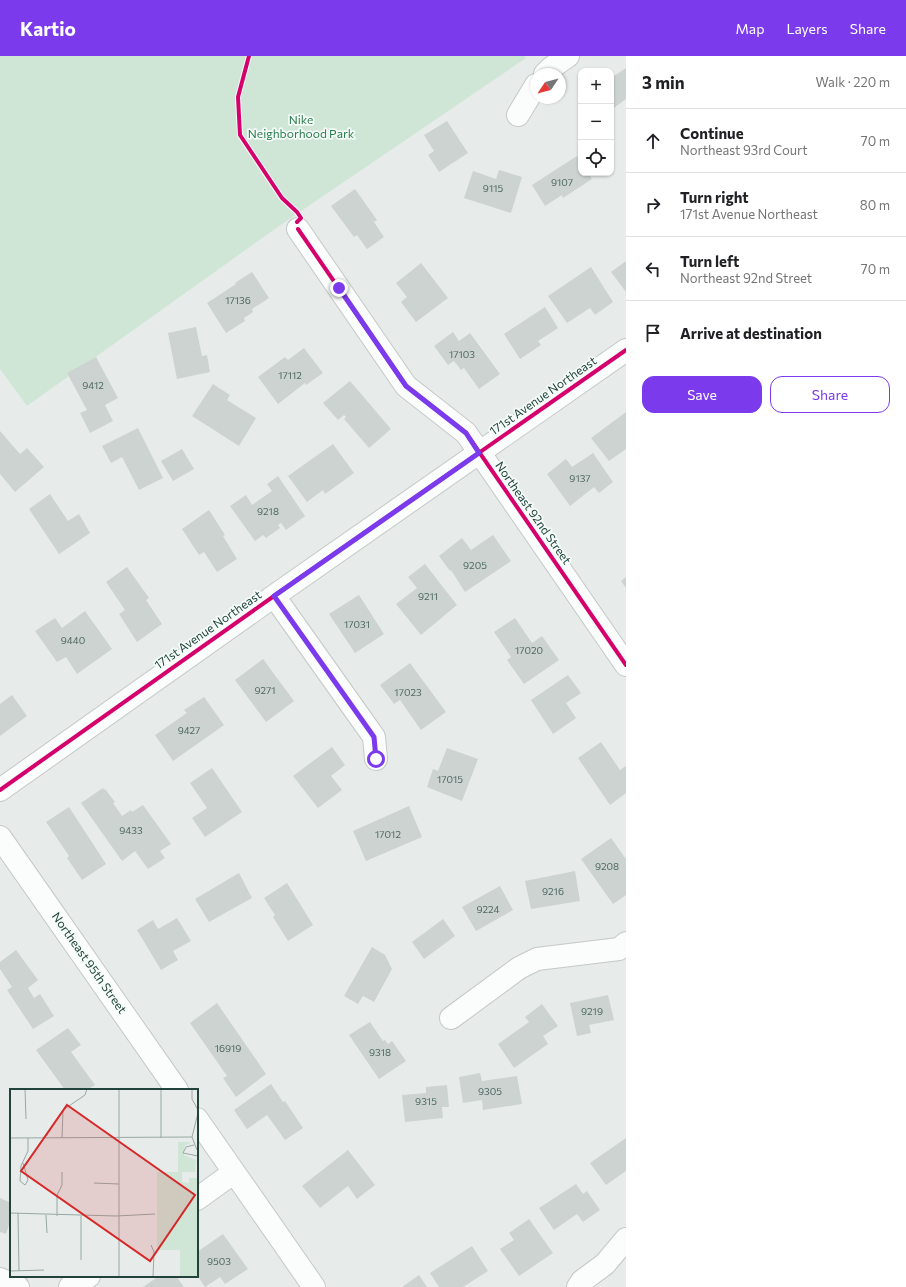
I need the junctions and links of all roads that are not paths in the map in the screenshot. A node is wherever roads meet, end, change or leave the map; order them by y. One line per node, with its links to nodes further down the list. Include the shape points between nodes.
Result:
1 (568, 56): 2 (street)
2 (551, 68)
3 (530, 95): 4 (street)
4 (518, 115)
5 (298, 230): 7 (street, Northeast 92nd Street, via 406,386 466,433)
6 (626, 350): 7 (street, 171st Avenue Northeast)
7 (479, 453): 8 (street, 171st Avenue Northeast); 9 (street, Northeast 92nd Street)
8 (274, 596): 10 (street, via 374,737); 11 (street, 171st Avenue Northeast)
9 (626, 665)
10 (376, 759)
11 (0, 790)
12 (0, 837): 15 (street, Northeast 95th Street)
13 (626, 943): 14 (street, via 619,949 538,959 519,968)
14 (451, 1018)
15 (176, 1089)
16 (198, 1120): 17 (street)
17 (234, 1173): 18 (street); 24 (street)
18 (198, 1198)
19 (626, 1239): 25 (street, via 605,1264)
20 (88, 1277): 23 (street)
21 (0, 1279): 22 (street)
22 (18, 1287)
23 (70, 1287)
24 (314, 1287)
25 (578, 1287)

